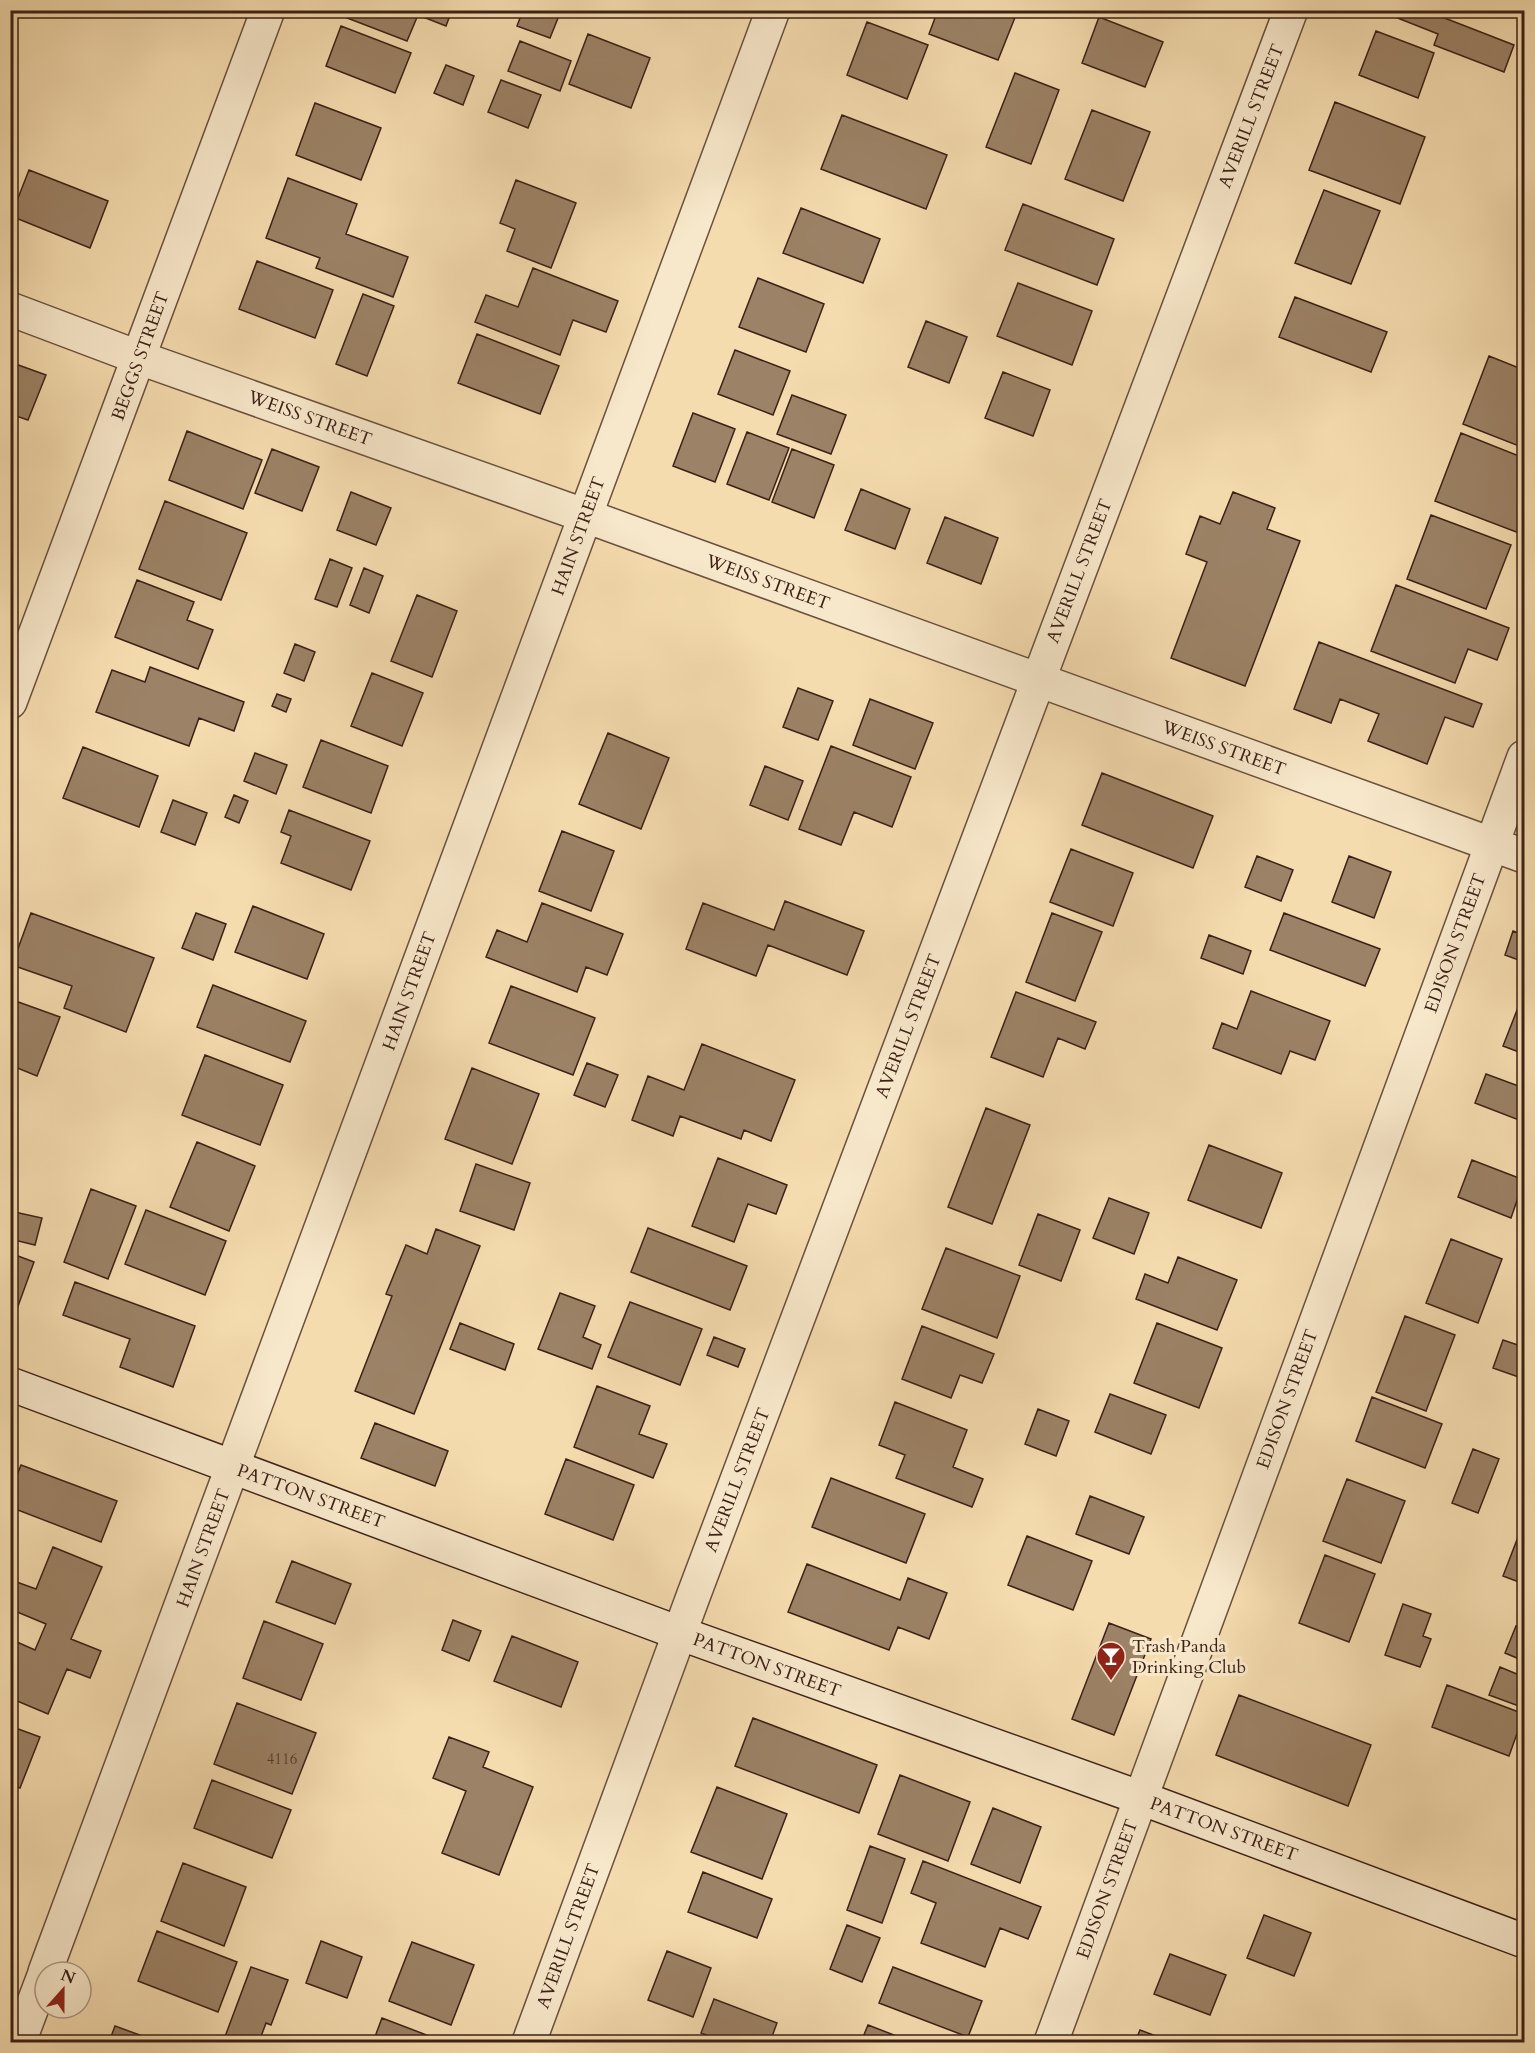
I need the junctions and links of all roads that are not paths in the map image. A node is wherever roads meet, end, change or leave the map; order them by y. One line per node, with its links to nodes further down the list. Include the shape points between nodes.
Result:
1 (268, 10): 5 (street, BEGGS STREET)
2 (773, 10): 6 (street, HAIN STREET)
3 (1291, 10): 7 (street, AVERILL STREET)
4 (10, 309): 5 (street, WEISS STREET)
5 (140, 358): 6 (street, WEISS STREET); 8 (street, BEGGS STREET)
6 (586, 516): 7 (street, WEISS STREET); 13 (street, HAIN STREET)
7 (1037, 681): 10 (street, WEISS STREET); 14 (street, AVERILL STREET)
8 (10, 702)
9 (1524, 757): 10 (street, EDISON STREET)
10 (1491, 844): 11 (street, WEISS STREET); 15 (street, EDISON STREET)
11 (1524, 856)
12 (10, 1384): 13 (street, PATTON STREET)
13 (233, 1467): 14 (street, PATTON STREET); 17 (street, HAIN STREET)
14 (679, 1634): 15 (street, PATTON STREET); 20 (street, AVERILL STREET)
15 (1140, 1798): 16 (street, PATTON STREET); 21 (street, EDISON STREET)
16 (1524, 1941)
17 (49, 1960)
18 (33, 2005): 19 (street, HAIN STREET)
19 (19, 2043)
20 (529, 2043)
21 (1051, 2043)

